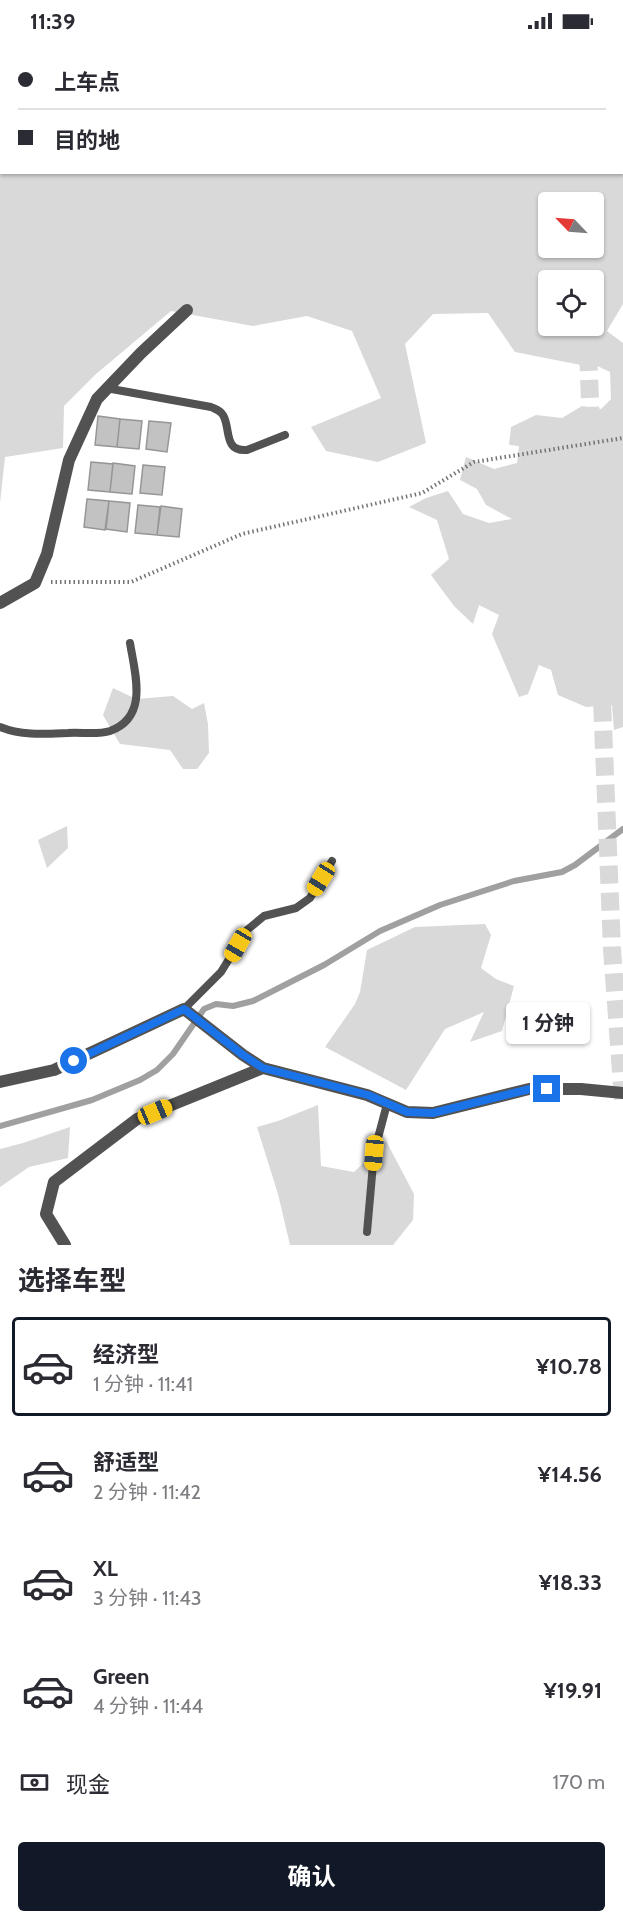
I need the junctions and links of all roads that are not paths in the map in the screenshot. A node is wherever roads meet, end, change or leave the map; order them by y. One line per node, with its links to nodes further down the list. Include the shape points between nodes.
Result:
1 (187, 310): 2 (street)
2 (106, 388): 3 (lane, via 211,406 224,416 230,441 240,450); 4 (street, via 69,460 47,554 34,583)
3 (285, 435)
4 (0, 603)
5 (130, 643): 6 (lane, via 137,687 135,708 126,722 108,731 39,734)
6 (0, 727)
7 (332, 861): 8 (lane, via 310,898 296,908 264,916 247,930 222,972)
8 (184, 1009): 9 (street); 10 (street, via 54,1070)
9 (263, 1068): 12 (street, via 368,1095); 14 (street, via 137,1119 54,1182 46,1214)
10 (0, 1082)
11 (623, 1093): 12 (street, via 530,1089 433,1113 407,1112)
12 (387, 1104): 13 (lane, via 374,1153)
13 (367, 1232)
14 (65, 1245)

